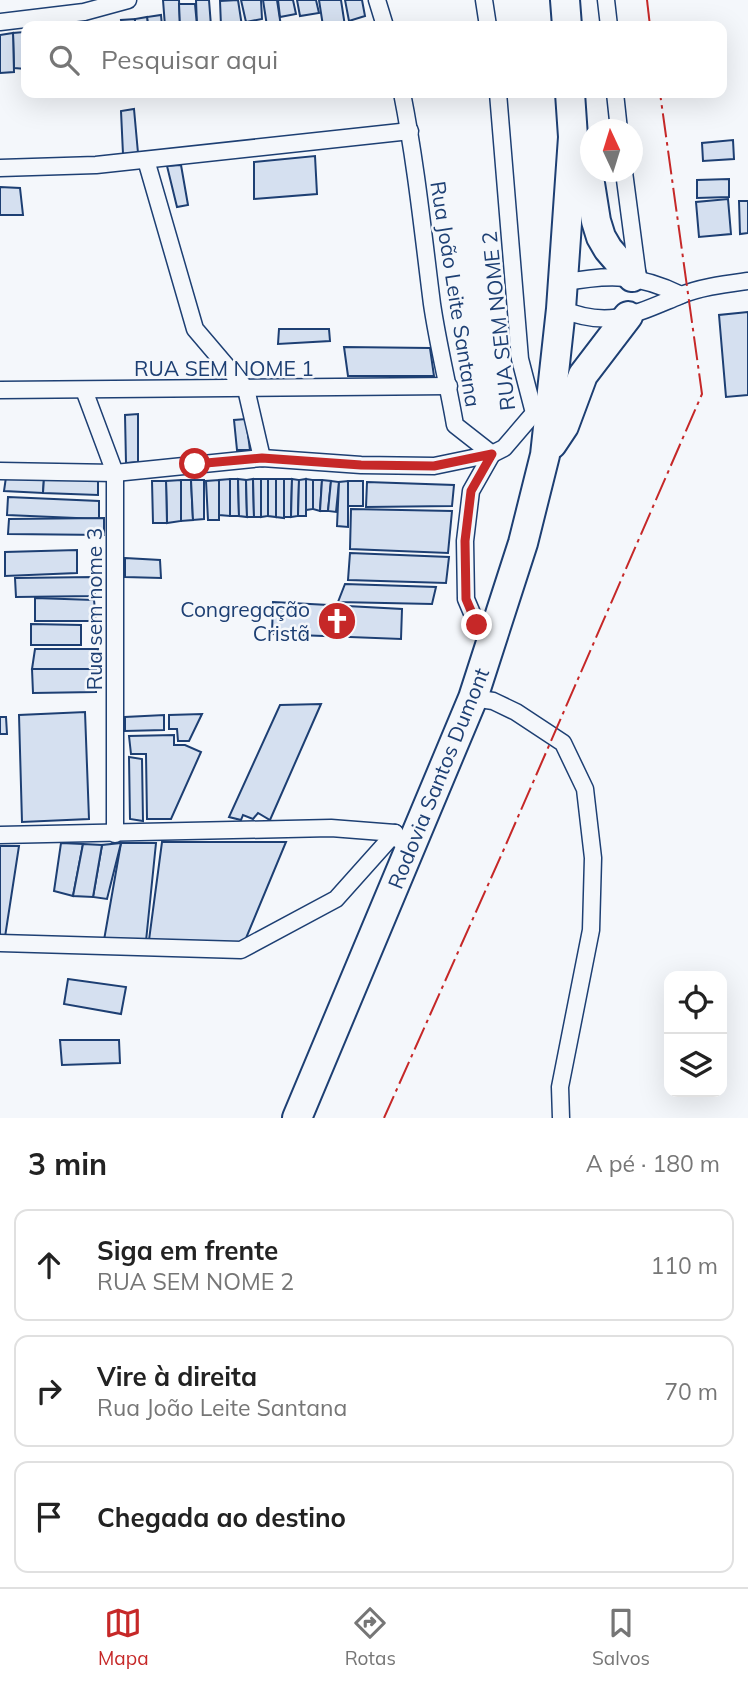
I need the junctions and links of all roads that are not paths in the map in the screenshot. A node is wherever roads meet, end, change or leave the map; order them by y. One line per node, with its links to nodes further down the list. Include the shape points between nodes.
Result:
1 (128, 0): 10 (street, via 84,12)
2 (377, 0): 6 (street)
3 (485, 0): 7 (street)
4 (565, 0): 8 (highway)
5 (606, 0): 9 (street)
6 (383, 21)
7 (487, 21)
8 (567, 21)
9 (608, 21)
10 (0, 22)
11 (403, 98): 16 (street, Rua João Leite Santana)
12 (498, 98): 30 (street, RUA SEM NOME 2, via 520,359)
13 (570, 98): 17 (highway, Rodovia Santos Dumont)
14 (616, 98): 15 (street)
15 (618, 119)
16 (410, 131): 18 (street); 26 (street, Rua João Leite Santana, via 432,305)
17 (573, 137): 21 (highway, via 589,177 601,237); 24 (highway, Rodovia Santos Dumont)
18 (146, 160): 19 (street); 27 (street, via 195,329)
19 (0, 168)
20 (625, 182): 21 (street)
21 (635, 277): 23 (street); 24 (street, via 590,277)
22 (748, 281): 23 (street)
23 (681, 295): 25 (street)
24 (562, 296): 25 (street, via 593,318); 32 (highway, Rodovia Santos Dumont)
25 (628, 316): 32 (highway, via 583,375 564,426)
26 (449, 386): 27 (street, RUA SEM NOME 1); 31 (street, Rua João Leite Santana, via 455,425)
27 (246, 389): 29 (street, RUA SEM NOME 1); 33 (street)
28 (0, 390): 29 (street, RUA SEM NOME 1)
29 (84, 390): 35 (street, Rua sem nome 3)
30 (534, 413): 31 (street, RUA SEM NOME 2); 32 (street)
31 (492, 454): 33 (street, RUA SEM NOME 2, via 434,466); 36 (street, via 471,491 465,541 466,599 477,625)
32 (545, 455): 36 (highway, Rodovia Santos Dumont)
33 (262, 458): 35 (street, RUA SEM NOME 2)
34 (0, 471): 35 (street, RUA SEM NOME 2)
35 (115, 472): 38 (street, Rua sem nome 3)
36 (493, 637): 37 (highway, Rodovia Santos Dumont)
37 (473, 698): 40 (highway, Rodovia Santos Dumont); 43 (street, via 516,712 562,743 585,789 593,858 591,930 560,1087)
38 (115, 834): 39 (street); 40 (street, via 331,828)
39 (0, 835)
40 (401, 845): 41 (street, via 336,899 241,950); 42 (highway, Rodovia Santos Dumont)
41 (0, 943)
42 (297, 1118)
43 (561, 1118)

